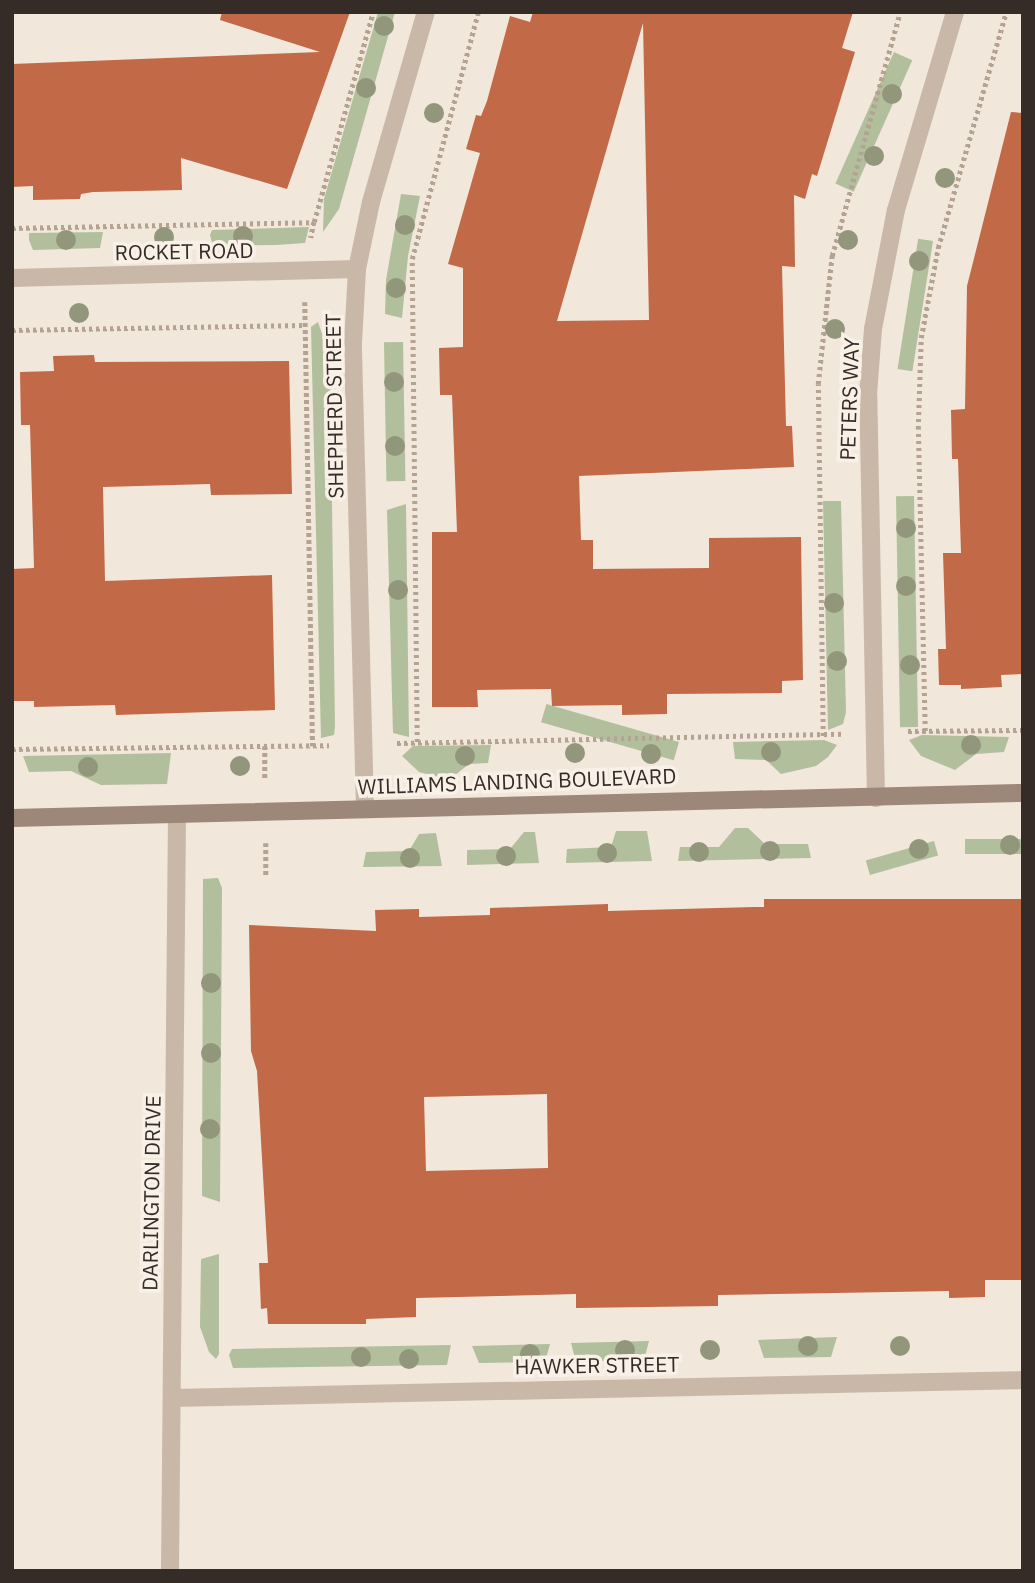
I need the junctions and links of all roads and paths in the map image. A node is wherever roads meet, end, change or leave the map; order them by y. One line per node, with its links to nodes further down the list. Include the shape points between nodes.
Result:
1 (373, 12): 6 (path)
2 (426, 12): 8 (street, SHEPHERD STREET, via 371,202)
3 (478, 12): 16 (path, via 412,259)
4 (955, 12): 14 (street, PETERS WAY, via 896,210 873,329 869,408)
5 (1006, 12): 15 (path, via 938,248 921,338 918,429)
6 (314, 222): 7 (path); 9 (path)
7 (12, 228)
8 (357, 269): 9 (street, ROCKET ROAD); 17 (street, SHEPHERD STREET, via 353,343)
9 (305, 272): 10 (street, ROCKET ROAD); 11 (path)
10 (12, 278)
11 (305, 325): 12 (path); 18 (path)
12 (12, 330)
13 (1023, 730): 15 (path)
14 (873, 731): 15 (path); 16 (path); 21 (street, PETERS WAY)
15 (925, 731)
16 (416, 742): 17 (path)
17 (364, 744): 18 (path); 22 (street, SHEPHERD STREET)
18 (313, 746): 19 (path)
19 (12, 750)
20 (1023, 793): 21 (street, WILLIAMS LANDING BOULEVARD)
21 (876, 798): 22 (street, WILLIAMS LANDING BOULEVARD)
22 (365, 808): 23 (street, WILLIAMS LANDING BOULEVARD)
23 (177, 816): 24 (street, WILLIAMS LANDING BOULEVARD); 26 (street, DARLINGTON DRIVE)
24 (12, 818)
25 (1023, 1380): 26 (street, HAWKER STREET)
26 (172, 1398): 27 (street, DARLINGTON DRIVE)
27 (170, 1571)

